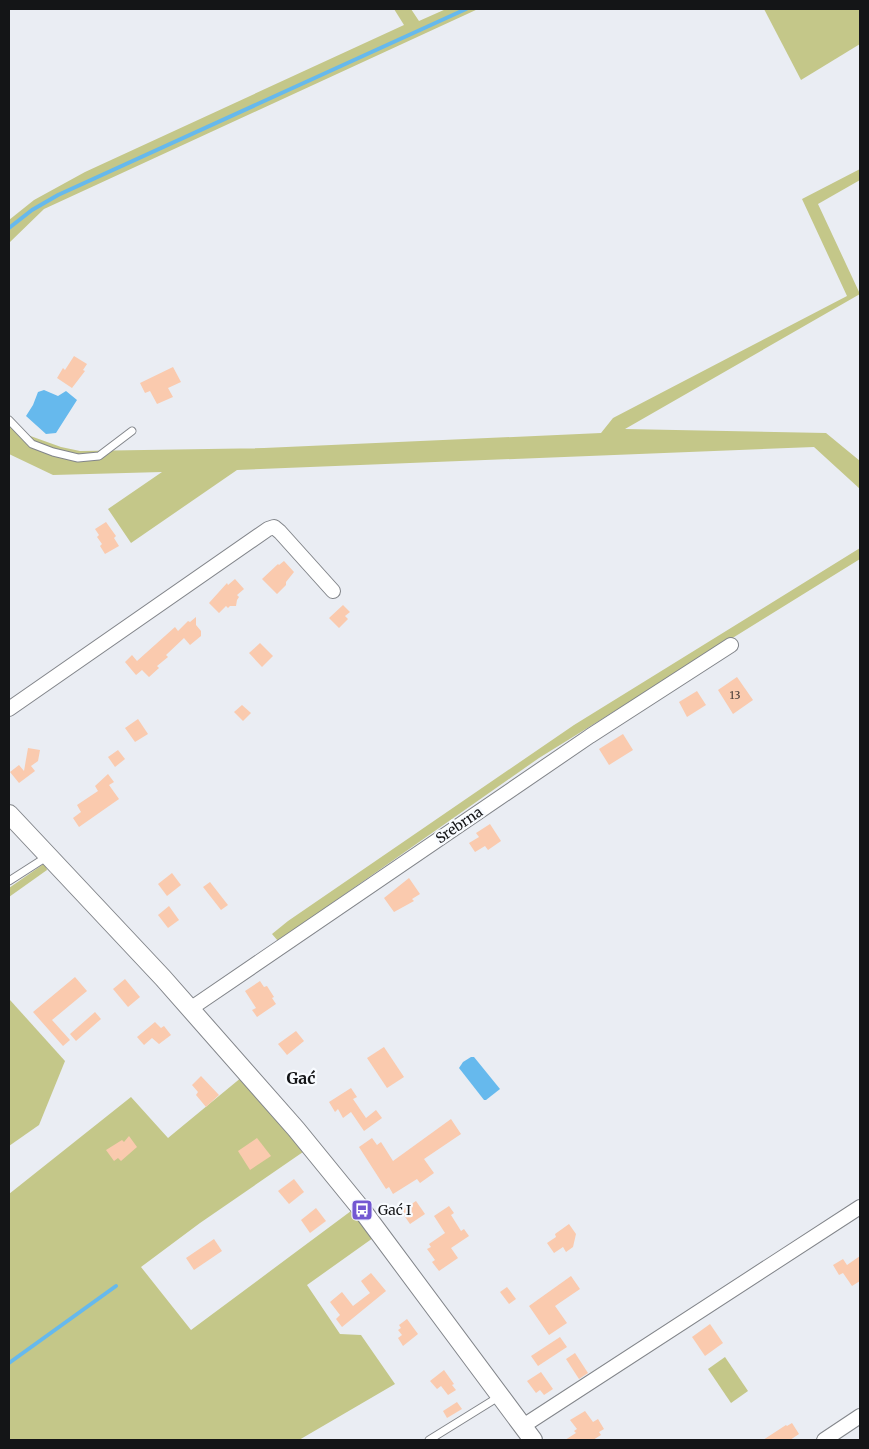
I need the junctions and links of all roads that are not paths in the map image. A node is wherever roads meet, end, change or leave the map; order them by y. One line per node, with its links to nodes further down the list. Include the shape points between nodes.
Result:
1 (9, 420): 2 (lane, via 32,444 78,458 99,456)
2 (132, 431)
3 (333, 591): 5 (street, via 280,532 274,527 268,529)
4 (731, 645): 9 (street, Srebrna, via 590,736)
5 (9, 709)
6 (9, 814): 7 (street)
7 (49, 856): 8 (lane); 9 (street)
8 (9, 881)
9 (190, 1008): 11 (street, via 362,1210)
10 (860, 1207): 13 (street)
11 (500, 1395): 13 (street); 14 (lane)
12 (860, 1416): 15 (street)
13 (528, 1433)
14 (429, 1440)
15 (824, 1440)

